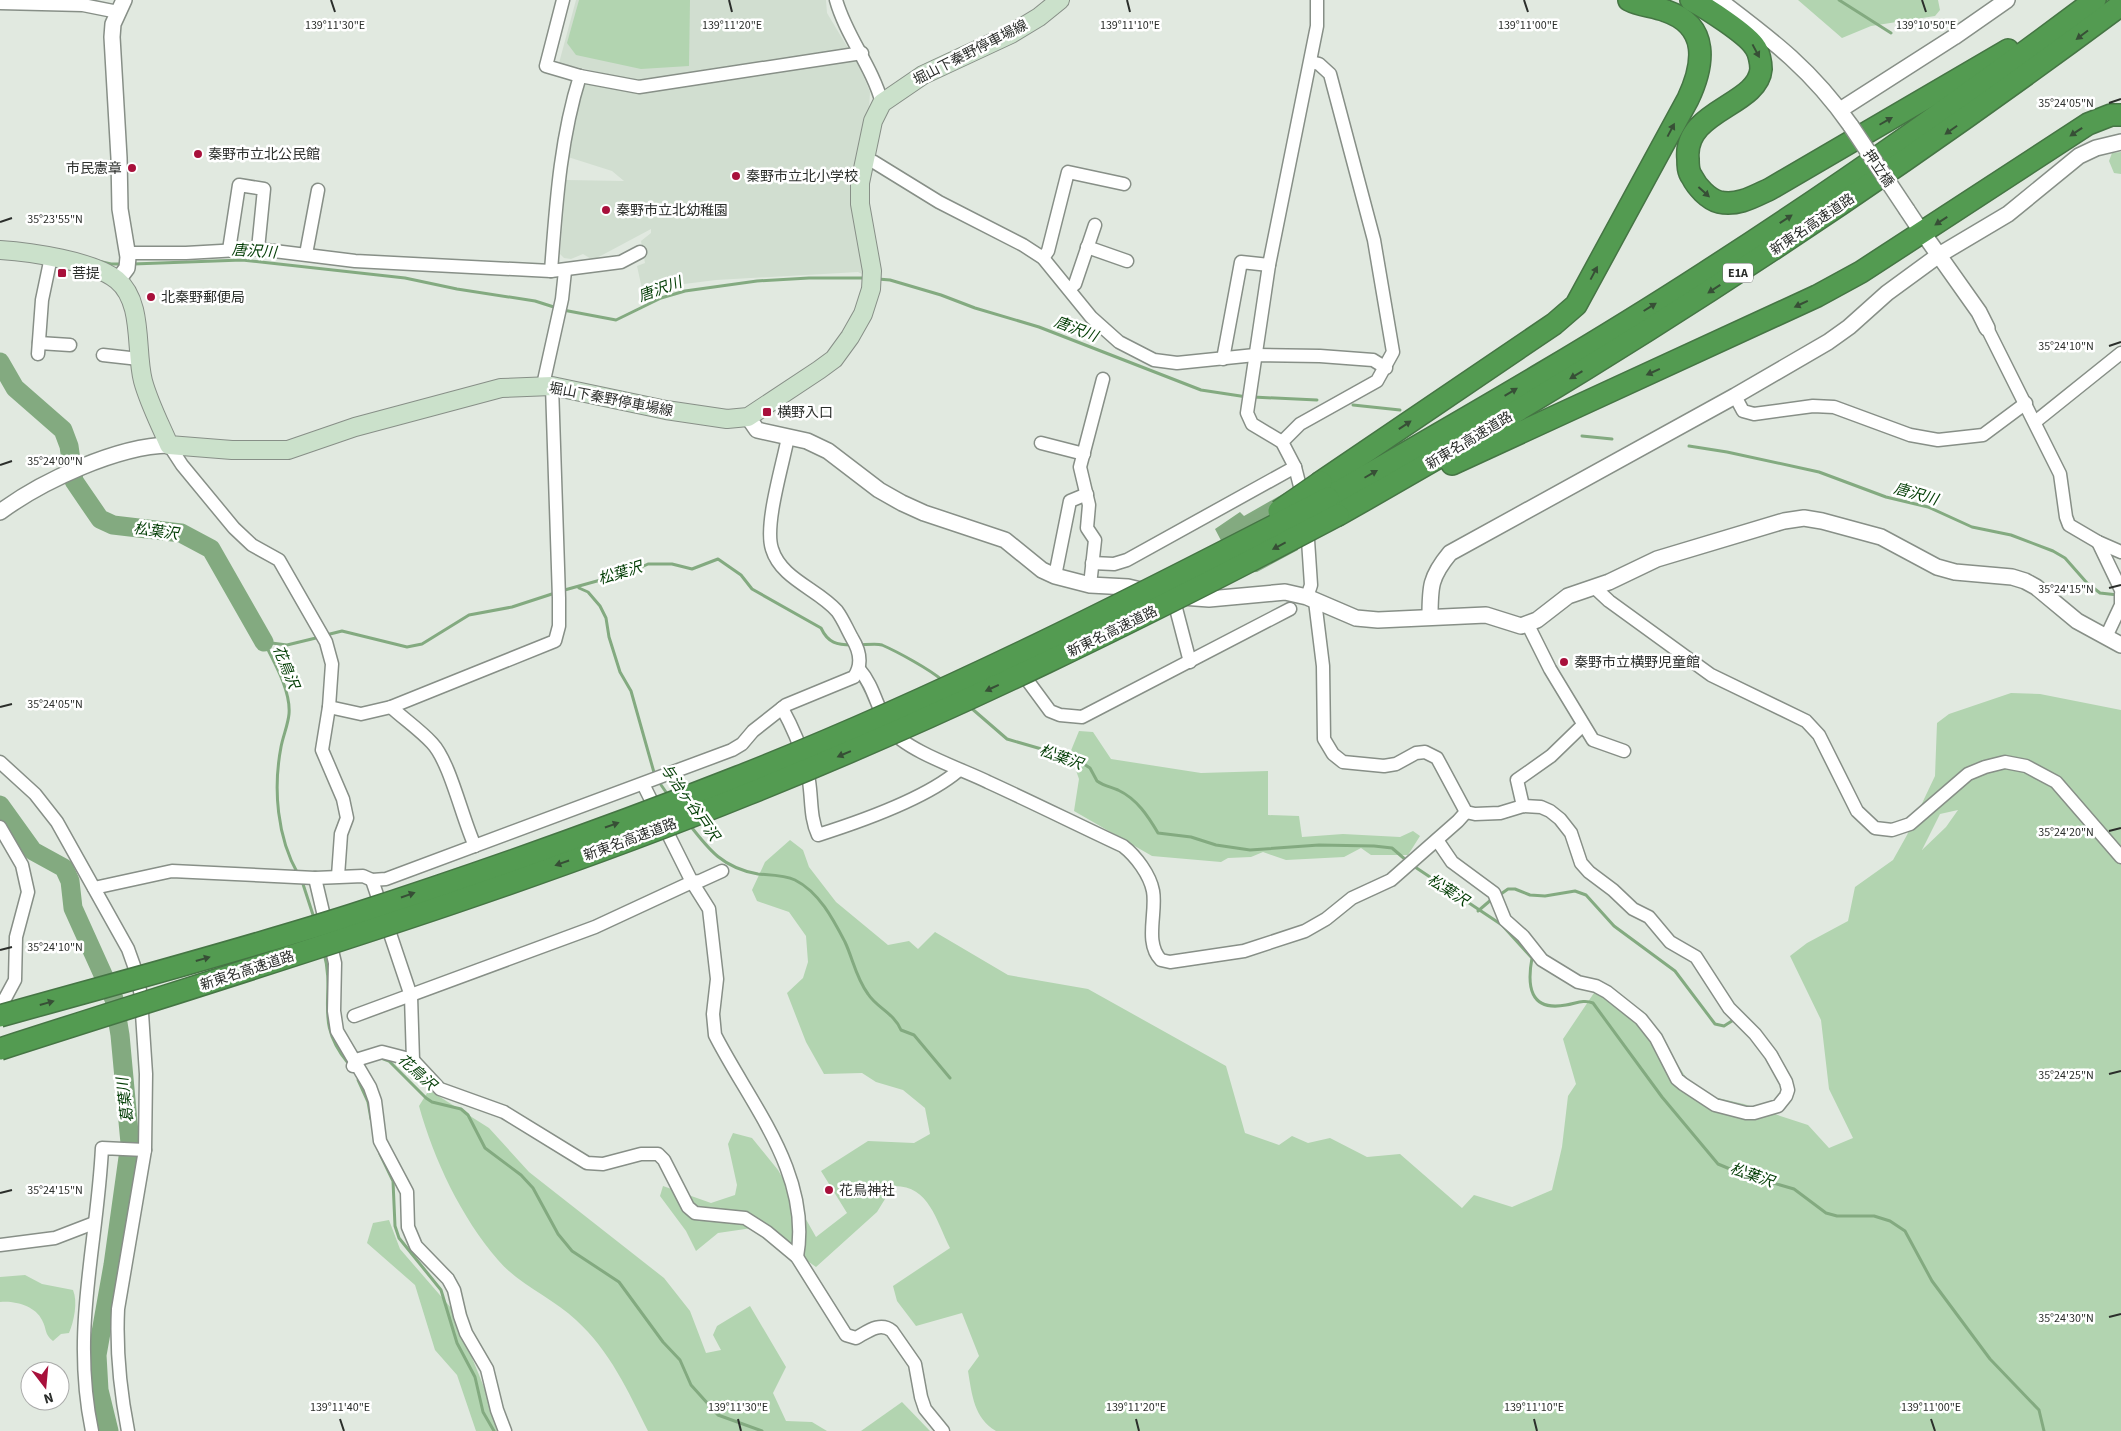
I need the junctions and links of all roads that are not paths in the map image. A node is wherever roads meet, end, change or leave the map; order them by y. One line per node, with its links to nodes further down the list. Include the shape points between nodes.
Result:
1 (563, 0): 16 (street, via 546,66)
2 (836, 0): 14 (street)
3 (1060, 0): 17 (main road, 堀山下秦野停車場線, via 1011,34 923,75)
4 (1317, 0): 15 (street, via 1317,26)
5 (1629, 0): 63 (highway, one-way to 5, via 1576,305 1688,98 1701,67 1700,45 1686,23 1668,11)
6 (1691, 0): 9 (highway, one-way to 9, via 1747,39 1756,47 1760,60 1761,70 1755,83 1698,127 1687,151 1690,174 1696,184 1717,202 1731,204 1770,190)
7 (1719, 0): 18 (street, 押立橋, via 1798,62)
8 (2007, 0): 18 (street)
9 (2089, 0)
10 (2095, 0): 63 (highway, 新東名高速道路 / E1A, one-way to 10, via 1511,392 1703,274 1943,112)
11 (0, 3): 12 (street)
12 (121, 6): 37 (street, via 112,38)
13 (2121, 6): 63 (highway, 新東名高速道路 / E1A, one-way to 63, via 1954,128 1712,290 1461,445)
14 (862, 53): 16 (street, via 639,87); 17 (street)
15 (1311, 62): 38 (street); 49 (street, via 1320,64 1330,74 1374,240 1393,352)
16 (580, 76): 39 (street, via 564,142)
17 (882, 104): 21 (main road, 堀山下秦野停車場線, via 873,121)
18 (1840, 110): 25 (street, 押立橋, bridge)
19 (2121, 115): 63 (highway, one-way to 63, via 2088,124 1869,267 1817,296 1467,458)
20 (2121, 142): 33 (street, via 2079,156 2008,214)
21 (864, 159): 35 (street); 54 (main road, 堀山下秦野停車場線, via 860,204 872,271 872,289 863,314 834,358)
22 (1124, 184): 35 (street, via 1068,172 1048,251)
23 (318, 190): 32 (street)
24 (1095, 225): 27 (street)
25 (1917, 225)
26 (1928, 240): 33 (street)
27 (1087, 247): 36 (street); 41 (street, via 1075,284)
28 (258, 249): 30 (street); 30 (street, via 264,189 239,185); 32 (street)
29 (0, 250): 34 (main road)
30 (229, 250): 37 (street, via 186,253)
31 (640, 252): 40 (street, via 621,262)
32 (306, 254): 39 (street, via 355,261)
33 (1939, 255): 42 (street); 52 (street, via 1886,293 1828,342)
34 (51, 257): 37 (main road, via 104,272); 43 (street, via 42,300 38,349)
35 (1043, 258): 41 (street)
36 (1127, 261)
37 (125, 265): 47 (main road)
38 (1269, 266): 46 (street); 48 (street, via 1241,262)
39 (551, 271): 40 (street)
40 (565, 271): 51 (street)
41 (1068, 289): 48 (street, via 1091,317 1119,342 1154,360 1177,363)
42 (1987, 328): 53 (street)
43 (70, 345)
44 (2121, 353): 55 (street)
45 (103, 355): 47 (street)
46 (1255, 355): 48 (street); 49 (street, via 1373,360); 57 (street, via 1247,413 1252,424)
47 (139, 359): 59 (main road, via 147,394)
48 (1223, 359)
49 (1386, 368): 57 (street, via 1377,380 1300,424)
50 (1103, 379): 60 (street)
51 (547, 386): 54 (main road, 堀山下秦野停車場線, via 666,410 727,419); 59 (main road, 堀山下秦野停車場線, via 501,388 355,427 288,450); 85 (street, via 559,594 558,637 550,645)
52 (1735, 396): 53 (street, via 1743,411 1754,414 1814,406 1834,407 1910,436 1938,440 1983,435); 77 (street, via 1450,553 1438,568 1430,588)
53 (2026, 403): 55 (street)
54 (748, 416): 56 (street, via 757,430)
55 (2035, 422): 65 (street, via 2060,474 2069,524)
56 (788, 437): 68 (street, via 828,450 879,490 917,510 1005,540 1042,570); 83 (street, via 770,528 772,549 784,570 838,612 857,648)
57 (1282, 442): 61 (street)
58 (1041, 443): 60 (street)
59 (169, 445): 64 (street, via 138,448 73,471 31,490); 84 (street, via 234,528 252,545 279,560 326,642 332,664)
60 (1084, 454): 62 (street, via 1080,467)
61 (1295, 467): 67 (street, via 1127,560 1114,564); 74 (street, via 1302,490 1310,546)
62 (1087, 494): 67 (street, via 1087,528 1095,540); 68 (street, via 1070,501)
63 (1329, 498): 105 (highway, 新東名高速道路 / E1A, one-way to 63, bridge, via 353,914 626,820 766,765 966,679); 107 (highway, 新東名高速道路 / E1A, one-way to 107, bridge, via 1207,584 1075,650 748,794 632,839 368,931)
64 (0, 512)
65 (2098, 542): 66 (street); 71 (street)
66 (2121, 552)
67 (1092, 563): 69 (street)
68 (1055, 576): 69 (street)
69 (1090, 585): 73 (street)
70 (1594, 587): 78 (street, via 1568,596); 79 (street, via 1657,559 1804,518 1881,537 1938,567 1955,572 2025,581 2077,621); 97 (street, via 1711,675 1806,721 1820,735 1857,811 1875,828 1892,830 1910,824 1968,774 2005,762 2026,766 2056,782)
71 (2121, 590)
72 (2121, 594): 75 (street)
73 (1173, 597): 74 (street, via 1209,599 1285,592); 82 (street)
74 (1311, 599): 77 (street, via 1356,618); 93 (street, via 1323,666 1324,739 1333,754 1343,762 1384,766 1425,752 1436,758)
75 (2121, 605): 79 (street)
76 (1290, 609): 82 (street)
77 (1430, 617): 78 (street, via 1486,615 1521,626)
78 (1528, 625): 87 (street)
79 (2106, 637): 80 (street)
80 (2121, 645)
81 (1008, 653): 82 (street, via 1050,711 1082,717)
82 (1190, 662)
83 (859, 669): 86 (street, via 854,677); 90 (street, via 868,679 891,731)
84 (329, 707): 85 (street, via 361,714); 99 (street, via 322,750 343,799 347,818 341,834)
85 (391, 707): 96 (street, via 432,743 440,755 464,823)
86 (782, 708): 90 (street, via 803,756 818,835 874,815 946,781); 91 (street, via 732,750)
87 (1583, 725): 88 (street, via 1593,740); 92 (street, via 1551,756 1517,780)
88 (1624, 751)
89 (0, 762): 103 (street, via 23,782 57,822)
90 (958, 771): 95 (street, via 986,780 1131,852 1154,893 1155,950 1161,960 1170,962 1244,951 1305,931 1352,898 1391,880)
91 (647, 783): 96 (street); 102 (street)
92 (1523, 806): 93 (street, via 1500,812); 95 (street, via 1541,807 1560,819 1589,872 1633,909 1649,918 1670,942 1696,957 1729,1008 1771,1055 1786,1082 1788,1090 1778,1106 1754,1113 1715,1105 1683,1084 1641,1019 1607,992 1578,982 1542,960 1524,936 1506,920 1496,896 1452,862)
93 (1466, 812): 95 (street)
94 (0, 826): 105 (street, via 22,865 28,892 16,937 15,980)
95 (1437, 840)
96 (476, 846): 101 (street, via 402,874)
97 (2121, 857)
98 (722, 871): 102 (street)
99 (338, 876): 100 (street); 101 (street, via 363,876)
100 (311, 878): 103 (street, via 172,871); 109 (street, via 335,963 337,1031)
101 (372, 880): 104 (street)
102 (692, 882): 104 (street, via 618,918); 113 (street, via 709,909 717,979 713,1014 715,1035 792,1180 800,1244)
103 (94, 888): 110 (street, via 128,949 138,976 146,1074)
104 (411, 996): 106 (street); 108 (street)
105 (1, 1007)
106 (354, 1016)
107 (0, 1049)
108 (413, 1060): 109 (street, via 382,1052); 113 (street, via 440,1089 504,1112 587,1163 603,1164 641,1154 658,1154 695,1213 745,1218)
109 (354, 1063): 116 (street, via 370,1086 380,1141 407,1192 408,1227 416,1246 448,1279 454,1290 466,1333 487,1369)
110 (143, 1150): 111 (street, via 102,1148); 115 (street, via 118,1310 118,1377)
111 (94, 1223): 112 (street, via 55,1238); 114 (street, via 85,1297 82,1366)
112 (0, 1244)
113 (797, 1257): 117 (street, via 846,1335 856,1338 880,1326 892,1330 915,1364 926,1409)
114 (92, 1431)
115 (128, 1431)
116 (505, 1431)
117 (944, 1431)

